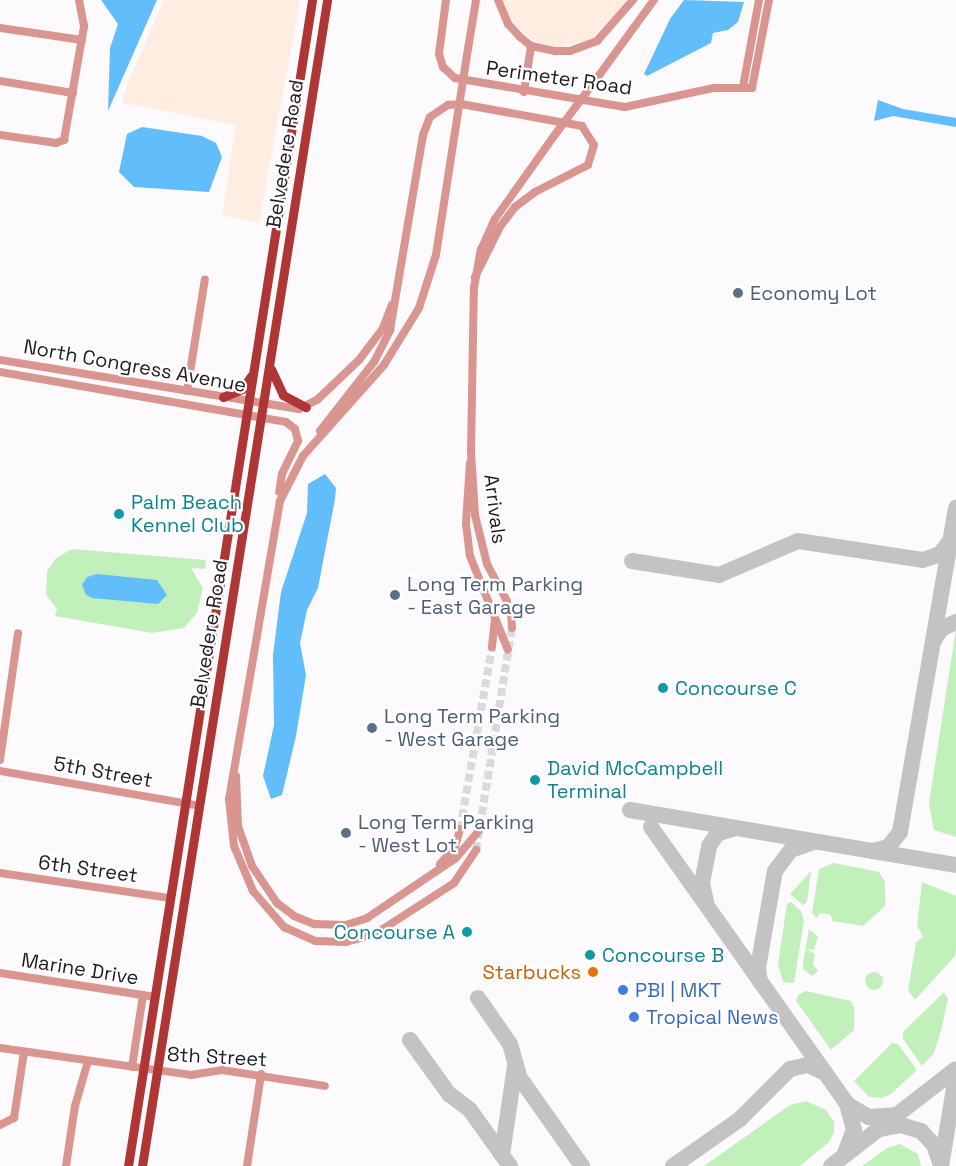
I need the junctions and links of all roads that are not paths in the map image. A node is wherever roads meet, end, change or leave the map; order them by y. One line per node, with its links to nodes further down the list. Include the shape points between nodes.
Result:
1 (79, 0): 12 (street, via 84,21)
2 (312, 0): 18 (main road, Belvedere Road)
3 (327, 0): 20 (main road, Belvedere Road)
4 (446, 0): 16 (street, Perimeter Road, via 439,50 445,70 461,81)
5 (476, 0): 35 (street, bridge, via 437,249 419,308 384,365)
6 (498, 0): 13 (street, via 508,24)
7 (633, 0): 13 (street, via 608,33 584,47 555,51)
8 (654, 0): 21 (street, bridge, via 495,219)
9 (766, 0): 15 (street)
10 (758, 2): 15 (street)
11 (0, 28): 12 (street)
12 (82, 40): 17 (street)
13 (531, 46): 16 (street)
14 (0, 81): 17 (street)
15 (748, 88): 16 (street, Perimeter Road, via 714,88 630,107)
16 (524, 92)
17 (73, 93): 19 (street, via 64,140 56,143)
18 (293, 120): 20 (main road, via 299,129); 26 (main road, Belvedere Road)
19 (0, 135)
20 (303, 154): 25 (main road, Belvedere Road)
21 (475, 277): 23 (street, via 500,227 516,207 540,189 588,165 594,146 582,126 465,104 448,105 435,112 424,130); 36 (street)
22 (205, 279): 28 (street)
23 (399, 286): 32 (street, via 386,321 371,346 336,384); 35 (street, via 381,350)
24 (0, 360): 28 (street, North Congress Avenue)
25 (270, 364): 31 (main road, Belvedere Road); 32 (main road, via 283,395)
26 (255, 365): 29 (main road, via 244,387); 30 (main road, Belvedere Road)
27 (0, 372): 33 (street, North Congress Avenue)
28 (187, 391): 29 (street, North Congress Avenue)
29 (223, 398): 30 (street, North Congress Avenue)
30 (249, 402): 31 (street, North Congress Avenue); 33 (main road, Belvedere Road)
31 (264, 404): 32 (street, North Congress Avenue); 34 (main road, Belvedere Road)
32 (306, 407)
33 (247, 416): 34 (street, North Congress Avenue); 48 (main road, Belvedere Road)
34 (262, 418): 37 (street, North Congress Avenue, via 290,424 298,437 282,474); 49 (main road, Belvedere Road)
35 (313, 442): 37 (street, via 292,473)
36 (471, 452): 38 (street, Arrivals, via 481,545); 40 (street, via 467,535)
37 (276, 511): 46 (street)
38 (507, 601)
39 (511, 610): 41 (street)
40 (495, 617): 43 (street); 44 (street)
41 (512, 628)
42 (18, 633): 45 (street)
43 (492, 647)
44 (508, 650)
45 (0, 760)
46 (236, 764): 52 (street, via 229,787 229,809 242,870 271,915 304,937 336,943 375,934 454,883); 53 (street, via 236,815 244,846 258,876 286,910 314,924 346,925 367,918)
47 (0, 771): 48 (street, 5th Street)
48 (185, 803): 49 (street, 5th Street); 55 (main road, Belvedere Road)
49 (200, 806): 64 (main road, Belvedere Road)
50 (460, 830): 53 (street, via 453,850)
51 (478, 832): 53 (street, via 462,853)
52 (476, 850)
53 (433, 872)
54 (0, 873): 55 (street, 6th Street)
55 (170, 898): 58 (main road, Belvedere Road)
56 (0, 973): 57 (street, Marine Drive)
57 (142, 995): 58 (street, Marine Drive); 62 (street)
58 (155, 997): 63 (main road, Belvedere Road)
59 (0, 1048): 60 (street, 8th Street)
60 (24, 1052): 61 (street, 8th Street); 67 (street, via 14,1118)
61 (88, 1061): 62 (street, 8th Street); 68 (street, via 75,1106)
62 (132, 1067): 63 (street, 8th Street)
63 (143, 1069): 64 (street, 8th Street); 69 (main road, Belvedere Road)
64 (157, 1071): 65 (street, 8th Street, via 190,1075 222,1070); 70 (main road, Belvedere Road)
65 (261, 1074): 66 (street, 8th Street); 71 (street)
66 (325, 1086)
67 (0, 1125)
68 (66, 1166)
69 (128, 1166)
70 (142, 1166)
71 (247, 1166)

